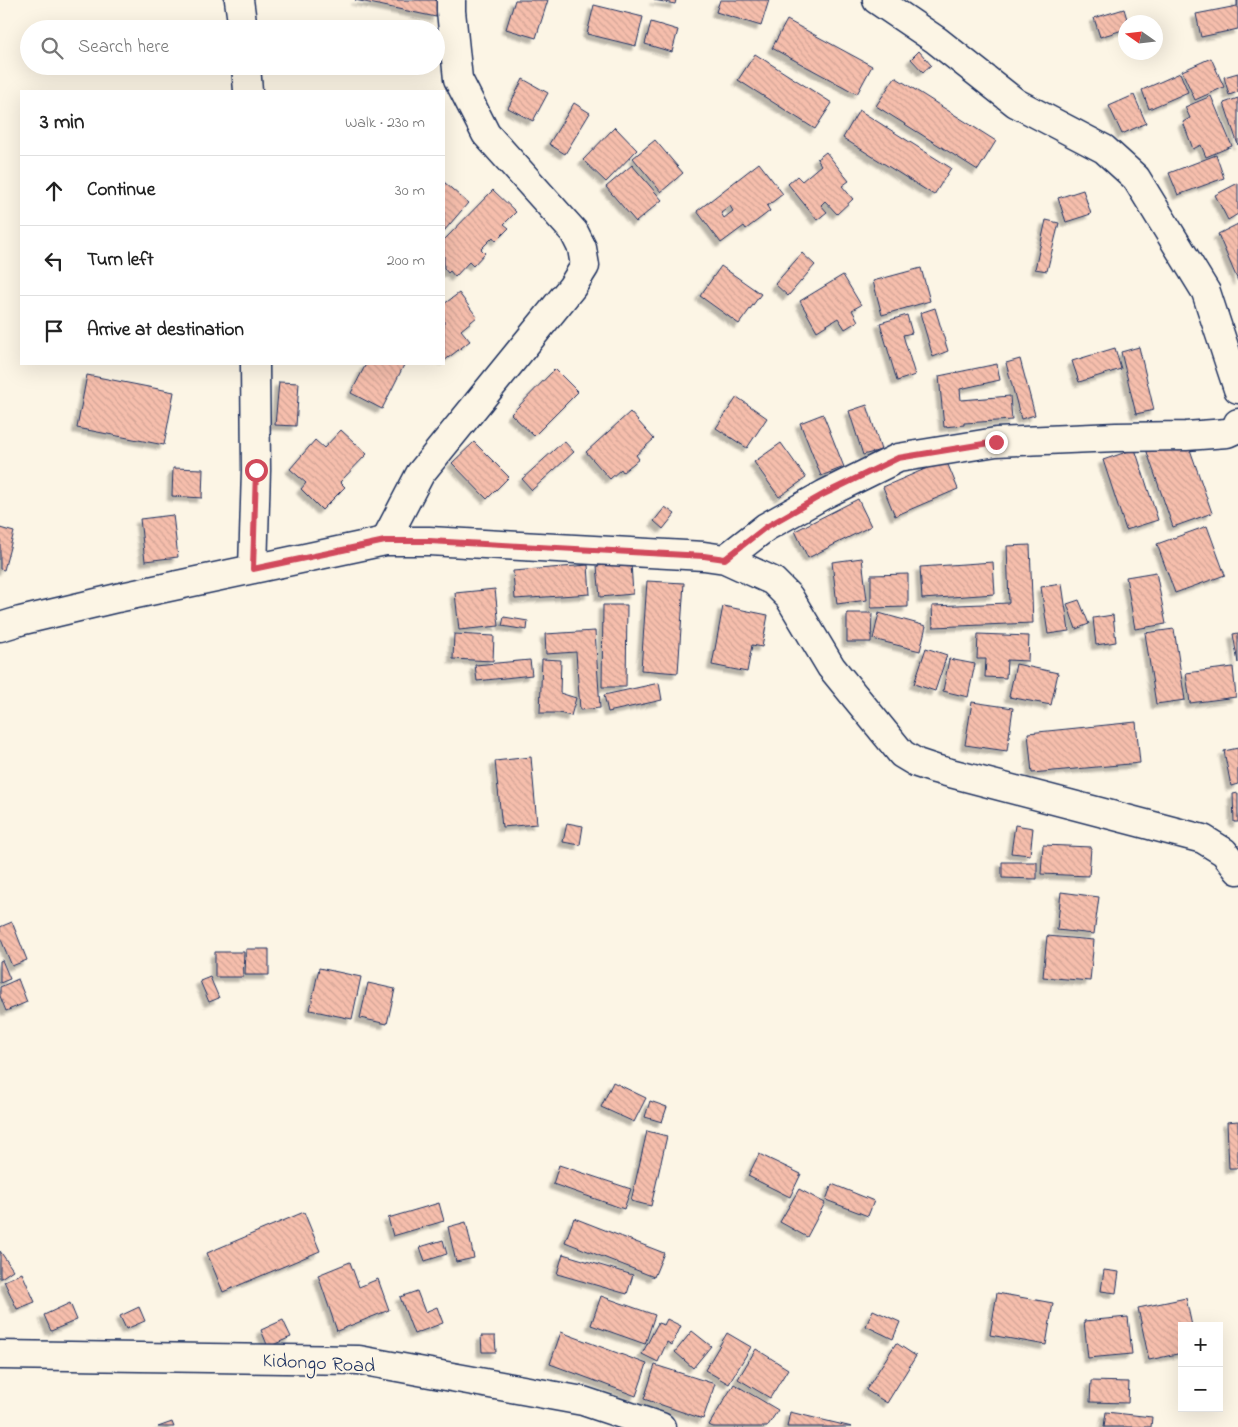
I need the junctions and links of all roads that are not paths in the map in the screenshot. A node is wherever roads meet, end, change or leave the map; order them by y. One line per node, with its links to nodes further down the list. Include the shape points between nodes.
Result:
1 (239, 0): 4 (street)
2 (451, 0): 11 (street, via 458,79 486,134 574,232 582,248 585,266 572,287 420,474)
3 (877, 0): 7 (street, via 936,40 1016,103 1104,149 1136,178)
4 (242, 20)
5 (247, 75): 6 (street)
6 (248, 90)
7 (1227, 325): 9 (street)
8 (255, 365): 13 (street)
9 (1238, 389)
10 (1238, 422): 12 (street, via 1228,434 996,442 898,458 766,527)
11 (385, 541): 12 (street); 13 (street)
12 (725, 559): 15 (street, via 773,581 790,597 831,667 902,754 917,764 1203,839 1224,852)
13 (253, 569): 14 (street)
14 (0, 627)
15 (1238, 870)
16 (0, 1355): 17 (street, Kidongo Road, via 359,1360 583,1401)
17 (661, 1427)

